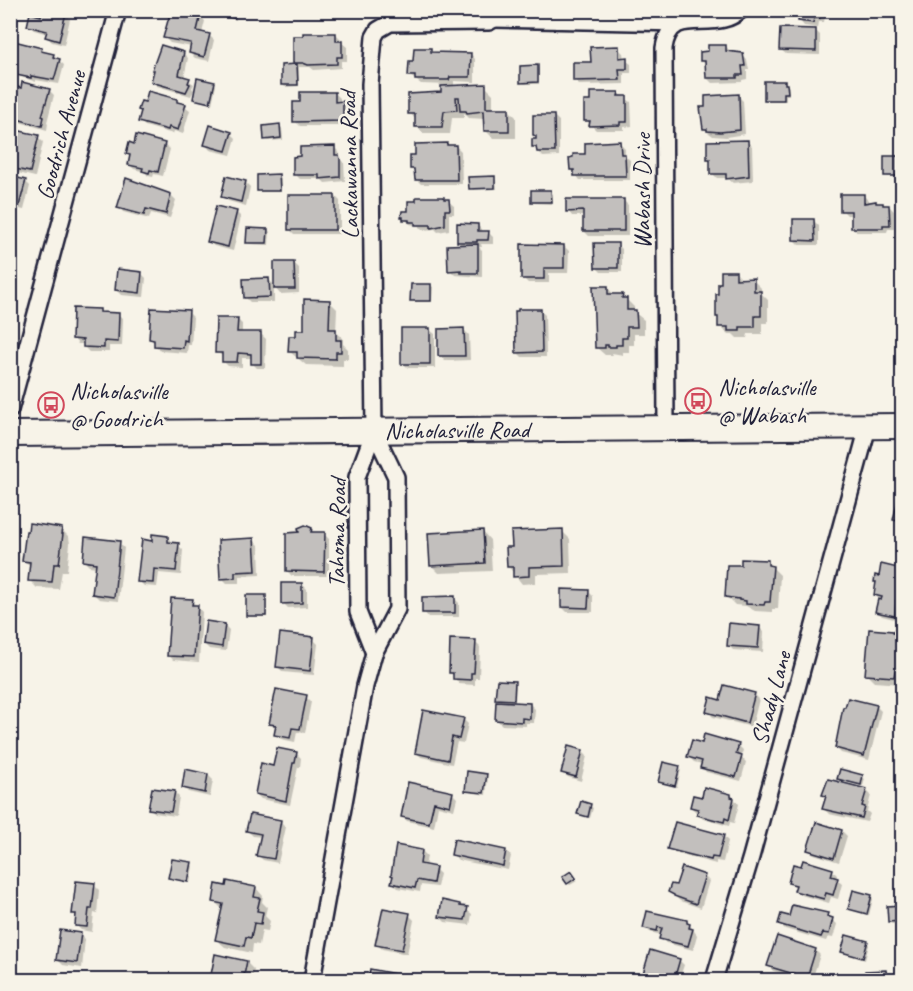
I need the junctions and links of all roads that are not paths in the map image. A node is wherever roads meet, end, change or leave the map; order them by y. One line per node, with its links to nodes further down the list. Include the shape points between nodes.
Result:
1 (118, 10): 5 (street, Goodrich Avenue)
2 (741, 10): 4 (street, via 724,19)
3 (498, 15): 4 (street); 9 (street, Lackawanna Road, via 489,22 396,22 378,30 374,38 370,84)
4 (681, 23): 8 (street, Wabash Drive, via 669,33 664,48)
5 (10, 410)
6 (903, 426): 7 (main road, Nicholasville Road)
7 (868, 427): 8 (main road, Nicholasville Road); 13 (street, Shady Lane)
8 (666, 428): 9 (main road, Nicholasville Road)
9 (374, 431): 10 (main road, Nicholasville Road); 11 (street, Tahoma Road, via 357,477 358,612); 11 (street, via 396,477 398,609)
10 (10, 434)
11 (374, 653): 12 (street)
12 (312, 981)
13 (714, 981)

